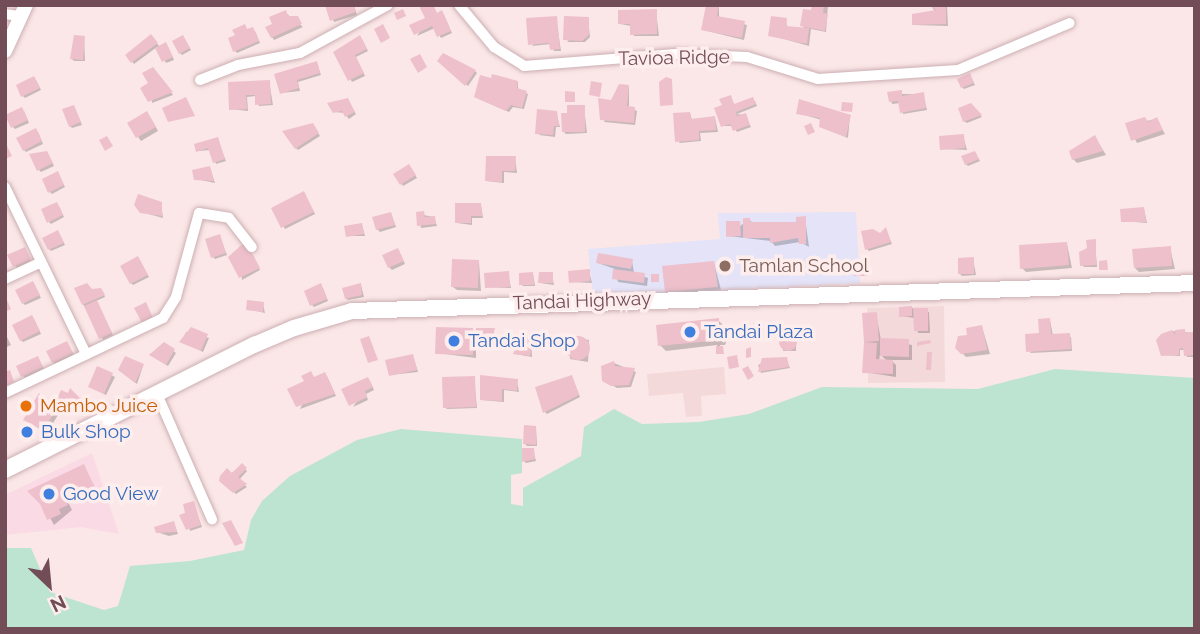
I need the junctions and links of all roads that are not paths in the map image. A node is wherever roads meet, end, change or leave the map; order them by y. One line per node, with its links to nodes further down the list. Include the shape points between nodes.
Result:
1 (388, 5): 6 (street, via 300,52 238,65)
2 (459, 5): 4 (street, Tavioa Ridge, via 494,47 524,66 688,54 747,57 818,79 958,70)
3 (17, 12): 5 (street)
4 (1070, 23)
5 (5, 51)
6 (200, 80)
7 (5, 187): 9 (street)
8 (252, 247): 12 (street, via 229,218 199,213 176,297 163,317)
9 (39, 260): 10 (street); 12 (street)
10 (5, 279)
11 (1195, 283): 14 (main road, Tandai Highway, via 352,311 294,328)
12 (86, 354): 13 (street)
13 (5, 393)
14 (157, 394): 15 (main road, Tandai Highway); 16 (street)
15 (5, 470)
16 (212, 519)

